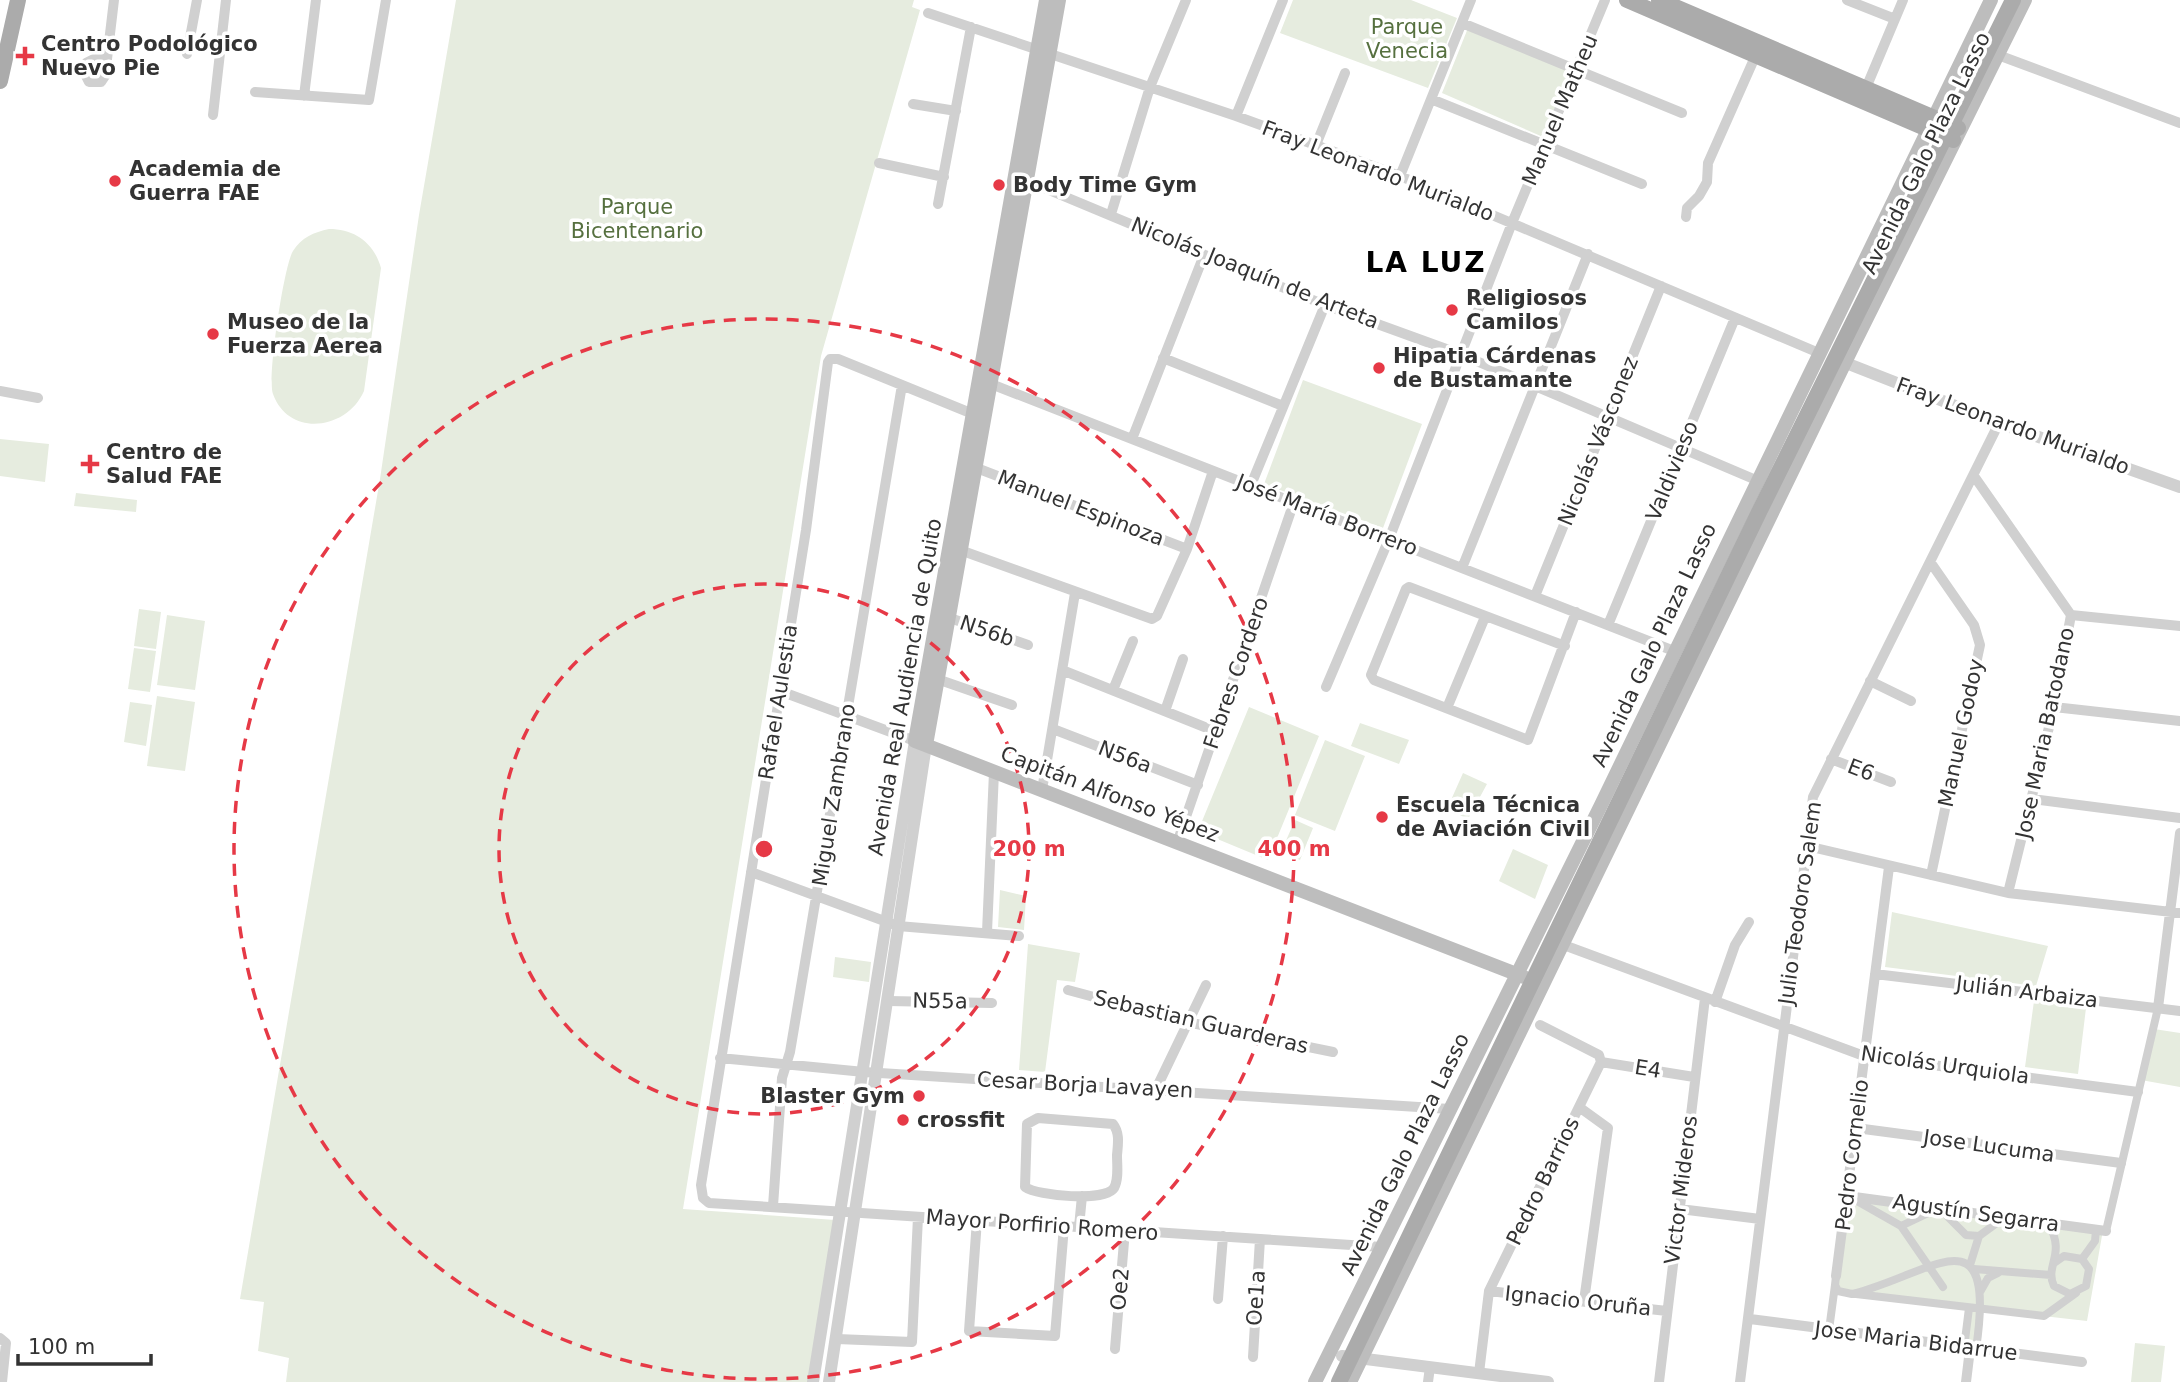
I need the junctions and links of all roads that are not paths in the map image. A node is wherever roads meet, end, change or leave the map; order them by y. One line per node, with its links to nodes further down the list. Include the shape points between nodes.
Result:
1 (18, 0): 33 (main road)
2 (114, 0): 27 (street)
3 (197, 0): 28 (street)
4 (226, 0): 42 (street)
5 (316, 0): 37 (street)
6 (386, 0): 37 (street, via 371,97 366,101)
7 (1046, 0): 26 (main road, Avenida Real Audiencia de Quito)
8 (1059, 0): 26 (main road, Avenida Real Audiencia de Quito)
9 (1186, 0): 34 (street)
10 (1283, 0): 43 (street)
11 (1471, 0): 24 (street)
12 (1605, 0): 31 (street, Manuel Matheu)
13 (1627, 0): 21 (main road)
14 (1847, 0): 23 (street)
15 (1903, 0): 23 (street)
16 (1991, 0): 45 (main road, Avenida Galo Plaza Lasso)
17 (2003, 0): 45 (main road, Avenida Galo Plaza Lasso)
18 (2013, 0): 45 (main road, Avenida Galo Plaza Lasso)
19 (2025, 0): 29 (main road, Avenida Galo Plaza Lasso)
20 (1681, 4): 21 (main road); 35 (main road)
21 (1660, 5): 30 (main road)
22 (928, 13): 25 (street, Fray Leonardo Murialdo)
23 (1895, 19): 35 (street)
24 (1462, 23): 31 (street); 38 (street)
25 (971, 27): 26 (street, Fray Leonardo Murialdo); 40 (street)
26 (1042, 51): 34 (street, Fray Leonardo Murialdo); 51 (main road, Avenida Real Audiencia de Quito); 66 (main road, Avenida Real Audiencia de Quito)
27 (106, 53)
28 (187, 54)
29 (1998, 55): 44 (street); 45 (main road, Avenida Galo Plaza Lasso)
30 (1755, 57): 45 (main road); 55 (street, via 1708,163 1707,182 1686,208)
31 (1578, 69): 41 (street); 47 (street, Manuel Matheu)
32 (1345, 73): 46 (street)
33 (0, 81)
34 (1150, 87): 43 (street, Fray Leonardo Murialdo); 54 (street)
35 (1866, 88): 45 (main road)
36 (255, 92): 37 (street)
37 (304, 96)
38 (1431, 99): 47 (street); 49 (street)
39 (913, 104): 40 (street)
40 (956, 111): 50 (street)
41 (1682, 113)
42 (213, 115)
43 (1236, 116): 46 (street, Fray Leonardo Murialdo)
44 (2180, 123)
45 (1944, 129): 62 (main road, Avenida Galo Plaza Lasso); 65 (main road, Avenida Galo Plaza Lasso); 140 (main road, Avenida Galo Plaza Lasso)
46 (1316, 145): 49 (street, Fray Leonardo Murialdo)
47 (1545, 145): 52 (street); 56 (street, Manuel Matheu)
48 (879, 163): 50 (street)
49 (1400, 176): 56 (street, Fray Leonardo Murialdo)
50 (944, 177): 53 (street)
51 (1025, 180): 54 (street, Nicolás Joaquín de Arteta); 66 (main road, Avenida Real Audiencia de Quito)
52 (1642, 184)
53 (938, 205)
54 (1111, 214): 58 (street, Nicolás Joaquín de Arteta)
55 (1686, 216)
56 (1512, 223): 57 (street, Fray Leonardo Murialdo); 63 (street, Manuel Matheu)
57 (1588, 254): 59 (street, Fray Leonardo Murialdo); 68 (street)
58 (1203, 255): 60 (street, Nicolás Joaquín de Arteta); 64 (street)
59 (1661, 286): 61 (street, Fray Leonardo Murialdo); 73 (street, Nicolás Vásconez)
60 (1325, 305): 63 (street, Nicolás Joaquín de Arteta); 71 (street)
61 (1735, 317): 62 (street, Fray Leonardo Murialdo); 76 (street, Valdivieso)
62 (1819, 353): 80 (main road, Avenida Galo Plaza Lasso)
63 (1460, 354): 68 (street, Nicolás Joaquín de Arteta); 84 (street, Manuel Matheu)
64 (1163, 358): 71 (street); 75 (street)
65 (1846, 363): 74 (street, Fray Leonardo Murialdo); 138 (main road, Avenida Galo Plaza Lasso)
66 (984, 382): 72 (main road, Avenida Real Audiencia de Quito); 75 (street, José María Borrero); 77 (main road, Avenida Real Audiencia de Quito)
67 (902, 384): 72 (street, Rafael Aulestia); 107 (street, Rafael Aulestia, via 838,359 828,362); 113 (street, Miguel Zambrano)
68 (1535, 386): 73 (street, Nicolás Joaquín de Arteta); 88 (street)
69 (0, 391): 70 (street)
70 (38, 398)
71 (1283, 406): 81 (street)
72 (974, 414): 117 (main road, Avenida Real Audiencia de Quito)
73 (1608, 418): 76 (street, Nicolás Joaquín de Arteta); 90 (street, Nicolás Vásconez)
74 (1999, 423): 79 (street, Julio Teodoro Salem); 82 (street, Fray Leonardo Murialdo)
75 (1132, 439): 78 (street, José María Borrero)
76 (1681, 448): 80 (street, Nicolás Joaquín de Arteta); 95 (street, Valdivieso)
77 (974, 467): 85 (street, Manuel Espinoza); 86 (main road, Avenida Real Audiencia de Quito)
78 (1213, 471): 81 (street, José María Borrero); 85 (street)
79 (1974, 476): 87 (street, Julio Teodoro Salem); 92 (street, Jose Maria Batodano)
80 (1756, 480): 100 (main road, Avenida Galo Plaza Lasso)
81 (1251, 485): 83 (street, José María Borrero)
82 (2180, 487)
83 (1294, 502): 84 (street, José María Borrero); 116 (street, Febres Cordero)
84 (1389, 539): 88 (street, José María Borrero); 105 (street, Manuel Matheu)
85 (1187, 549): 89 (street, via 1152,619)
86 (960, 550): 89 (street); 93 (main road, Avenida Real Audiencia de Quito)
87 (1931, 563): 104 (street, Julio Teodoro Salem); 130 (street, Manuel Godoy, via 1974,625 1980,645)
88 (1462, 568): 90 (street, José María Borrero)
89 (1075, 593): 102 (street)
90 (1535, 596): 91 (street, José María Borrero)
91 (1576, 612): 95 (street, José María Borrero); 99 (street)
92 (2071, 615): 96 (street); 110 (street, Jose Maria Batodano)
93 (947, 617): 98 (street, N56b); 103 (main road, Avenida Real Audiencia de Quito)
94 (1485, 617): 99 (street); 111 (street); 111 (street, via 1414,586 1406,589 1372,677)
95 (1608, 625): 100 (street, José María Borrero)
96 (2180, 626)
97 (1133, 641): 106 (street)
98 (1028, 645)
99 (1565, 646): 111 (street, via 1528,740)
100 (1674, 651): 140 (main road, Avenida Galo Plaza Lasso)
101 (1183, 659): 112 (street)
102 (1062, 670): 106 (street); 115 (street)
103 (937, 679): 109 (street); 117 (main road, Avenida Real Audiencia de Quito)
104 (1870, 681): 108 (street); 118 (street, Julio Teodoro Salem)
105 (1326, 687)
106 (1113, 690): 112 (street)
107 (780, 691): 113 (street, Capitán Alfonso Yépez); 129 (street, Rafael Aulestia)
108 (1912, 701)
109 (1012, 705)
110 (2054, 707): 114 (street); 123 (street, Jose Maria Batodano)
111 (1447, 708)
112 (1165, 711): 116 (street)
113 (847, 715): 117 (street, Capitán Alfonso Yépez); 132 (street, Miguel Zambrano)
114 (2180, 721)
115 (1053, 729): 121 (street, N56a); 122 (street)
116 (1217, 732): 121 (street, Febres Cordero)
117 (920, 743): 119 (main road, Capitán Alfonso Yépez); 135 (street, Avenida Real Audiencia de Quito)
118 (1831, 758): 120 (street, E6); 127 (street, Julio Teodoro Salem, via 1812,797)
119 (994, 772): 122 (main road, Capitán Alfonso Yépez); 136 (street)
120 (1891, 782)
121 (1198, 785): 126 (street, Febres Cordero)
122 (1042, 790): 126 (main road, Capitán Alfonso Yépez)
123 (2032, 799): 124 (street); 131 (street, Jose Maria Batodano)
124 (2180, 818)
125 (2180, 833): 133 (street)
126 (1177, 843): 140 (main road, Capitán Alfonso Yépez)
127 (1807, 846): 128 (street); 150 (street, Julio Teodoro Salem)
128 (1889, 867): 130 (street); 139 (street, Pedro Cornelio)
129 (751, 872): 132 (street); 153 (street, Rafael Aulestia)
130 (1931, 875): 131 (street)
131 (2008, 893): 133 (street)
132 (818, 895): 135 (street); 155 (street, Miguel Zambrano)
133 (2175, 913): 146 (street)
134 (1749, 922): 143 (street, Victor Mideros)
135 (893, 924): 136 (street); 144 (street, Avenida Real Audiencia de Quito); 156 (street, Avenida Real Audiencia de Quito)
136 (987, 932): 137 (street)
137 (1019, 936)
138 (1561, 944): 140 (main road, Avenida Galo Plaza Lasso); 143 (street, Nicolás Urquiola)
139 (1875, 974): 146 (street, Julián Arbaiza); 152 (street, Pedro Cornelio)
140 (1529, 979): 161 (main road, Avenida Galo Plaza Lasso); 210 (main road, Avenida Galo Plaza Lasso)
141 (1206, 985): 148 (street)
142 (1068, 990): 148 (street, Sebastian Guarderas)
143 (1710, 1000): 150 (street, Nicolás Urquiola); 157 (street, Victor Mideros)
144 (888, 1001): 145 (street, N55a); 156 (street, Avenida Real Audiencia de Quito)
145 (992, 1003)
146 (2158, 1008): 147 (street, Julián Arbaiza); 159 (street)
147 (2180, 1010)
148 (1187, 1022): 151 (street, Sebastian Guarderas); 158 (street)
149 (1540, 1025): 154 (street, via 1599,1055)
150 (1784, 1027): 152 (street, Nicolás Urquiola); 174 (street, Julio Teodoro Salem)
151 (1333, 1052)
152 (1864, 1056): 159 (street, Nicolás Urquiola); 162 (street, Pedro Cornelio)
153 (720, 1058): 155 (street, Cesar Borja Lavayen); 166 (street, Rafael Aulestia, via 701,1185)
154 (1601, 1062): 157 (street, E4); 160 (street, Pedro Barrios)
155 (785, 1066): 156 (street, Cesar Borja Lavayen); 167 (street, Miguel Zambrano)
156 (870, 1072): 158 (street, Cesar Borja Lavayen); 170 (street, Avenida Real Audiencia de Quito); 171 (street, Avenida Real Audiencia de Quito)
157 (1694, 1077): 169 (street, Victor Mideros)
158 (1156, 1089): 161 (street, Cesar Borja Lavayen)
159 (2138, 1092): 163 (street)
160 (1579, 1107): 194 (street, Pedro Barrios); 199 (street, via 1608,1128)
161 (1450, 1109): 185 (main road, Avenida Galo Plaza Lasso)
162 (1856, 1128): 163 (street, Jose Lucuma); 165 (street, Pedro Cornelio)
163 (2121, 1163): 181 (street)
164 (1082, 1196): 164 (street, via 1106,1195 1114,1188 1116,1127 1102,1121 1031,1119 1025,1147 1025,1187 1041,1194); 179 (street)
165 (1847, 1196): 168 (street, Agustín Segarra); 178 (street); 192 (street, Pedro Cornelio)
166 (703, 1198): 167 (street, Mayor Porfirio Romero, via 709,1203)
167 (773, 1206): 170 (street, Mayor Porfirio Romero)
168 (1939, 1208): 173 (street, Agustín Segarra); 178 (street); 183 (street, via 1966,1235)
169 (1680, 1209): 174 (street); 202 (street, Victor Mideros)
170 (840, 1211): 171 (street, Mayor Porfirio Romero); 216 (street, Avenida Real Audiencia de Quito)
171 (855, 1212): 172 (street, Mayor Porfirio Romero); 206 (street, Avenida Real Audiencia de Quito)
172 (918, 1217): 175 (street, Mayor Porfirio Romero); 206 (street, via 912,1342)
173 (2005, 1217): 176 (street, Agustín Segarra); 183 (street)
174 (1760, 1219): 203 (street, Julio Teodoro Salem)
175 (977, 1220): 177 (street, Mayor Porfirio Romero); 177 (street, via 970,1331 1055,1336)
176 (2048, 1223): 181 (street, Agustín Segarra); 187 (street, via 2057,1243)
177 (1064, 1226): 179 (street, Mayor Porfirio Romero)
178 (1901, 1226): 188 (street)
179 (1079, 1227): 180 (street, Mayor Porfirio Romero)
180 (1125, 1230): 182 (street, Mayor Porfirio Romero); 207 (street, Oe2)
181 (2101, 1231): 186 (street)
182 (1223, 1236): 184 (street, Mayor Porfirio Romero); 198 (street)
183 (1979, 1236): 189 (street)
184 (1260, 1239): 185 (street, Mayor Porfirio Romero); 209 (street, Oe1a)
185 (1382, 1247): 218 (main road, Avenida Galo Plaza Lasso)
186 (2082, 1259): 187 (street, via 2064,1256); 196 (street, via 2089,1269 2089,1281)
187 (2054, 1263): 191 (street)
188 (1927, 1267): 189 (street, via 1950,1259); 193 (street); 197 (street)
189 (1971, 1267): 190 (street); 195 (street)
190 (1998, 1273): 191 (street); 195 (street, via 1988,1278)
191 (2051, 1275): 196 (street, via 2059,1290)
192 (1835, 1281): 197 (street, via 1841,1292); 204 (street)
193 (1943, 1287)
194 (1489, 1291): 199 (street, Ignacio Oruña); 213 (street, Pedro Barrios)
195 (1980, 1292): 201 (street)
196 (2076, 1293): 201 (street, via 2044,1316)
197 (1852, 1294): 200 (street)
198 (1218, 1299)
199 (1584, 1301): 202 (street, Ignacio Oruña)
200 (1969, 1307): 201 (street); 208 (street)
201 (1982, 1309): 208 (street)
202 (1667, 1311): 224 (street, Victor Mideros)
203 (1750, 1319): 204 (street, Jose Maria Bidarrue); 225 (street, Julio Teodoro Salem)
204 (1829, 1331): 208 (street, Jose Maria Bidarrue)
205 (2, 1339): 215 (street)
206 (837, 1339): 217 (street, Avenida Real Audiencia de Quito)
207 (1115, 1349)
208 (1970, 1349): 211 (street, Jose Maria Bidarrue); 226 (street)
209 (1253, 1357)
210 (1351, 1357): 212 (street); 219 (main road, Avenida Galo Plaza Lasso); 220 (main road, Avenida Galo Plaza Lasso); 221 (main road, Avenida Galo Plaza Lasso)
211 (2082, 1362)
212 (1430, 1367): 213 (street); 222 (street)
213 (1479, 1373): 214 (street)
214 (1505, 1379): 223 (street)
215 (2, 1382)
216 (813, 1382)
217 (829, 1382)
218 (1315, 1382)
219 (1329, 1382)
220 (1339, 1382)
221 (1350, 1382)
222 (1428, 1382)
223 (1548, 1382)
224 (1659, 1382)
225 (1740, 1382)
226 (1966, 1382)

